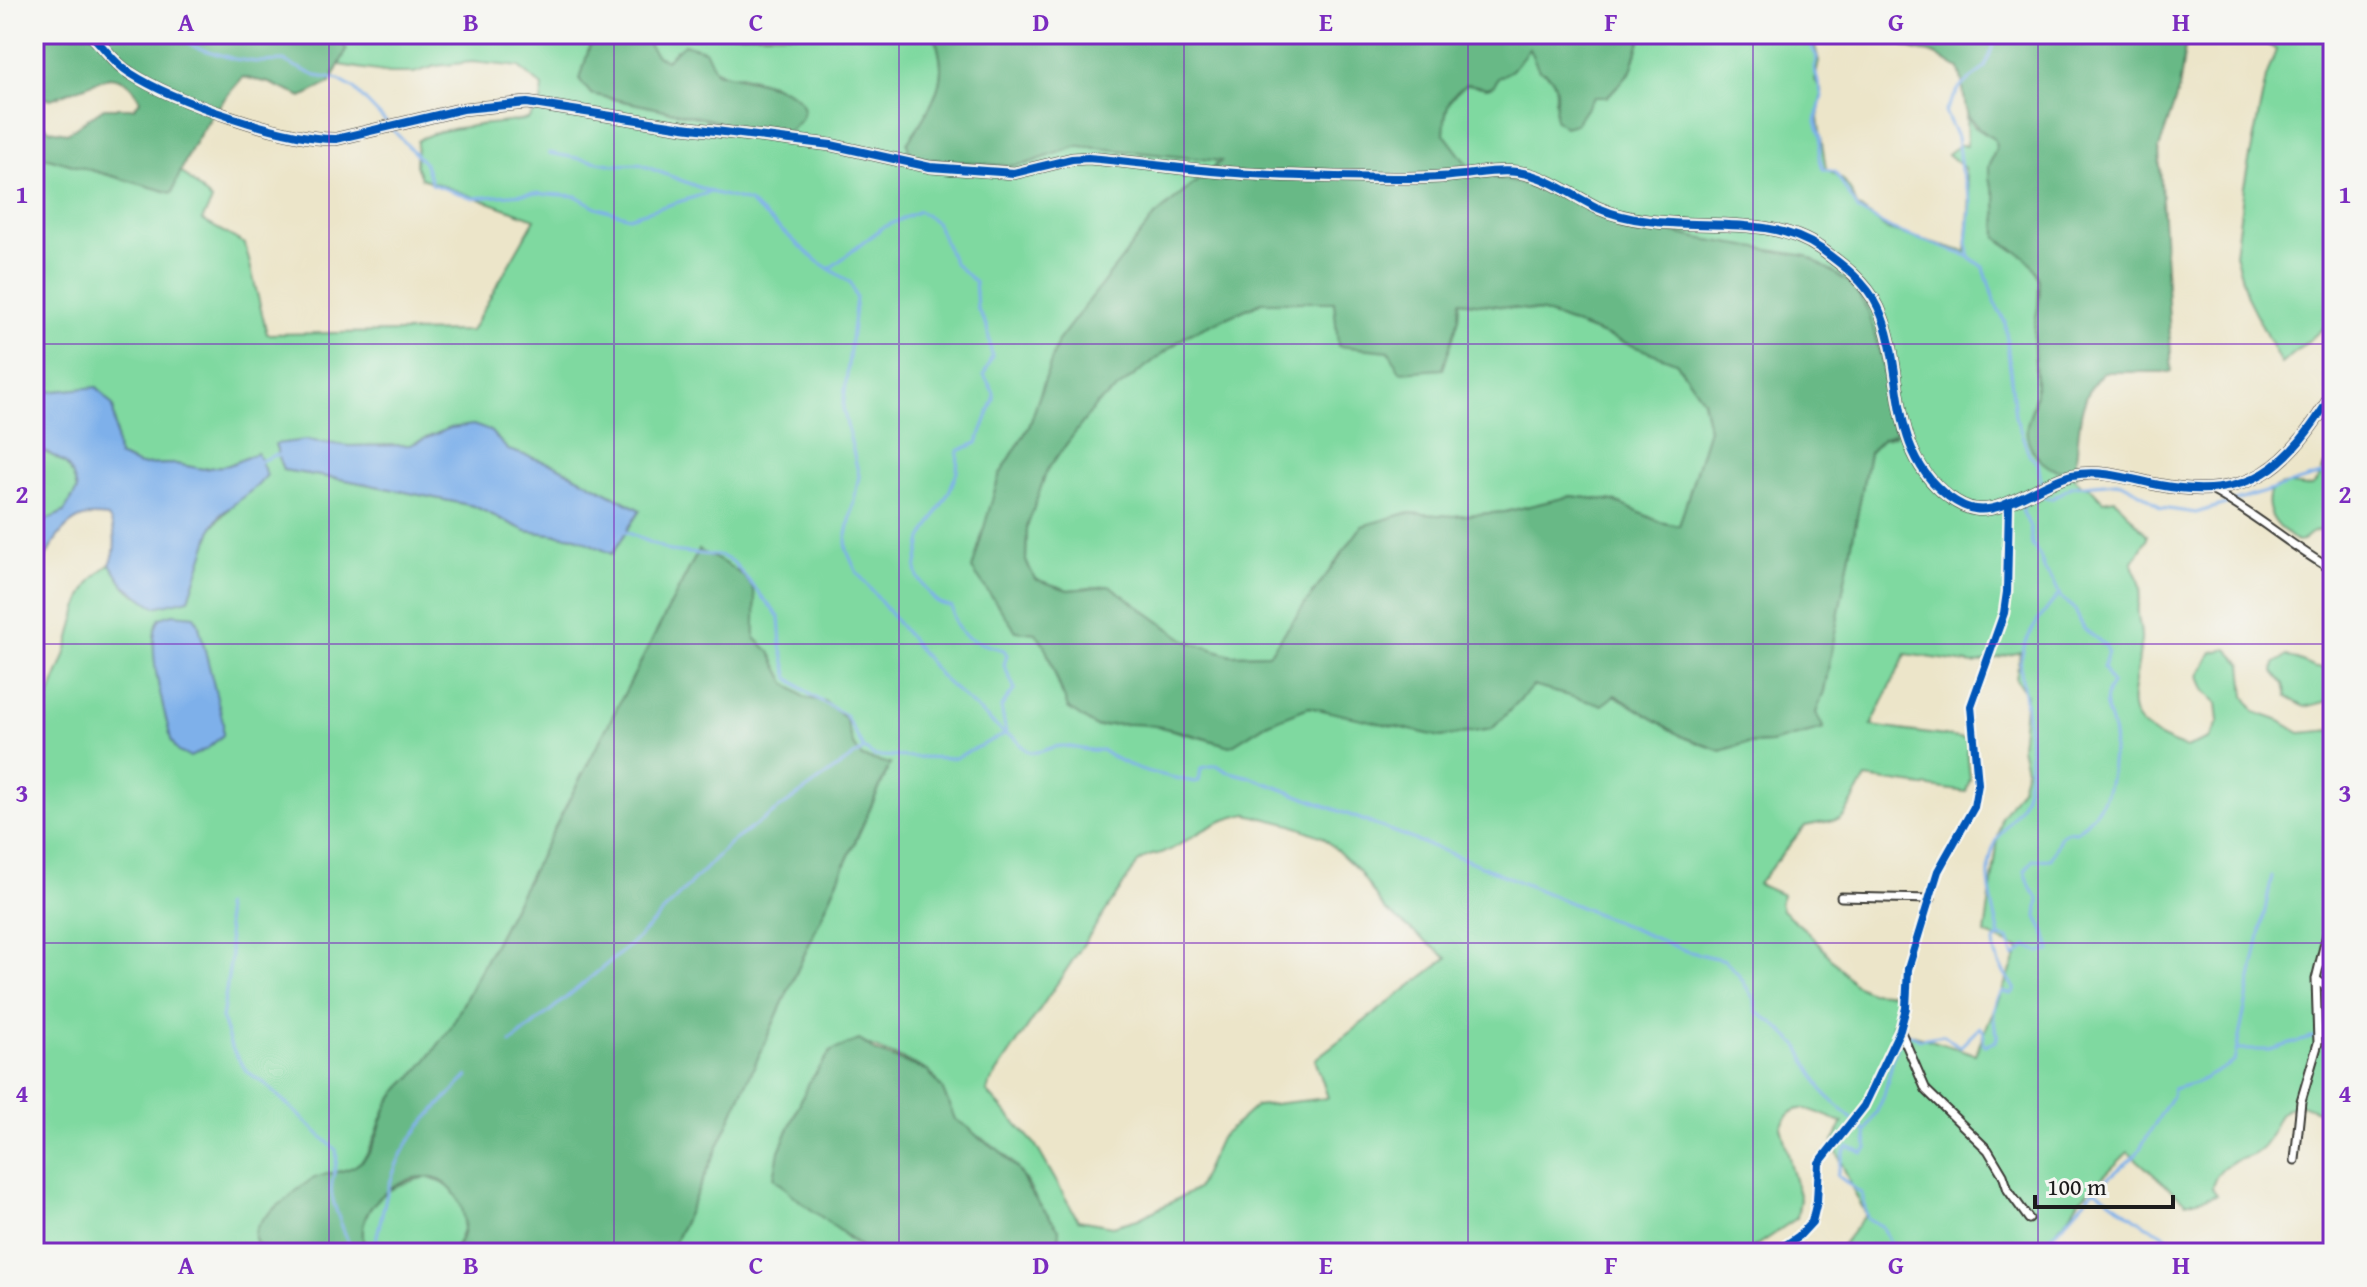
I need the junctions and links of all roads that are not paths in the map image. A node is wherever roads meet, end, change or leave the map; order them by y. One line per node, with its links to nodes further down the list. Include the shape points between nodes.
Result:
1 (90, 34): 4 (street, via 127,71 153,86 316,139 463,109 527,103 993,173 1088,158 1269,175 1406,178 1516,172 1620,216 1782,230 1817,246 1869,292 1888,342 1909,444 1937,488 1976,510)
2 (2333, 393): 3 (street, via 2307,435 2275,468)
3 (2210, 490): 4 (street, via 2112,474 2075,474); 5 (street)
4 (2009, 503): 7 (street, via 2004,613 1971,706 1977,796 1969,821 1938,871)
5 (2333, 570)
6 (1841, 897): 7 (street)
7 (1931, 899): 11 (street, via 1908,969)
8 (2333, 910): 9 (street)
9 (2316, 979): 10 (street); 12 (street, via 2318,1043 2301,1101)
10 (2333, 993)
11 (1900, 1030): 13 (street, via 1926,1090 1988,1150); 14 (street, via 1864,1106 1819,1163 1812,1222)
12 (2295, 1160)
13 (2029, 1219)
14 (1774, 1253)

